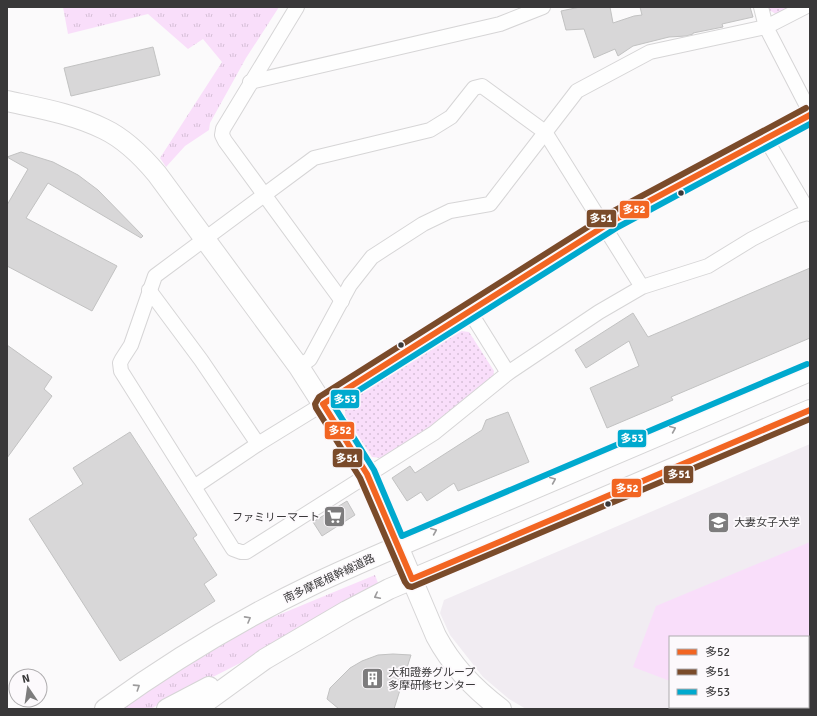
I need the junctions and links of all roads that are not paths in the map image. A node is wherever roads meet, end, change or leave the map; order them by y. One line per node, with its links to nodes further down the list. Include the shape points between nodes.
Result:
1 (297, 7): 7 (street)
2 (543, 7): 5 (street)
3 (761, 7): 6 (street)
4 (805, 7): 6 (street)
5 (519, 12): 7 (street, via 500,24)
6 (766, 27): 9 (street); 11 (street, via 650,52 577,91)
7 (250, 82): 13 (street, via 222,135)
8 (7, 101): 16 (main road, via 76,118 104,128 119,138 140,154)
9 (810, 112)
10 (810, 115): 12 (main road)
11 (546, 132): 13 (street, via 482,86 474,88 451,117 430,130 314,158); 15 (street); 19 (street, via 490,204 450,212 423,224 372,257 350,285)
12 (766, 139): 14 (street); 15 (main road)
13 (264, 196): 16 (street); 19 (street)
14 (810, 213): 17 (street, via 796,216 708,266)
15 (604, 227): 17 (street); 20 (main road)
16 (205, 238): 18 (street, via 155,276); 21 (main road)
17 (642, 287): 23 (street, via 599,312)
18 (150, 290): 26 (street); 28 (street, via 131,345 120,363 121,371)
19 (342, 301): 21 (street, via 310,359)
20 (470, 312): 23 (street); 24 (main road)
21 (299, 367): 24 (main road)
22 (810, 371): 29 (main road, 南多摩尾根幹線道路, one-way to 22)
23 (508, 373): 27 (street, via 434,433)
24 (323, 404): 26 (street); 27 (main road)
25 (810, 410): 30 (main road)
26 (258, 444): 28 (street)
27 (368, 474): 28 (street, via 246,552 233,549); 29 (main road)
28 (194, 487)
29 (398, 546): 30 (main road); 32 (main road, 南多摩尾根幹線道路, one-way to 29, via 211,639 263,610)
30 (412, 579): 31 (main road, one-way to 31, via 347,611); 35 (main road, via 444,650 471,684)
31 (265, 658): 33 (main road); 34 (main road)
32 (105, 709)
33 (167, 709)
34 (196, 709)
35 (501, 709)

